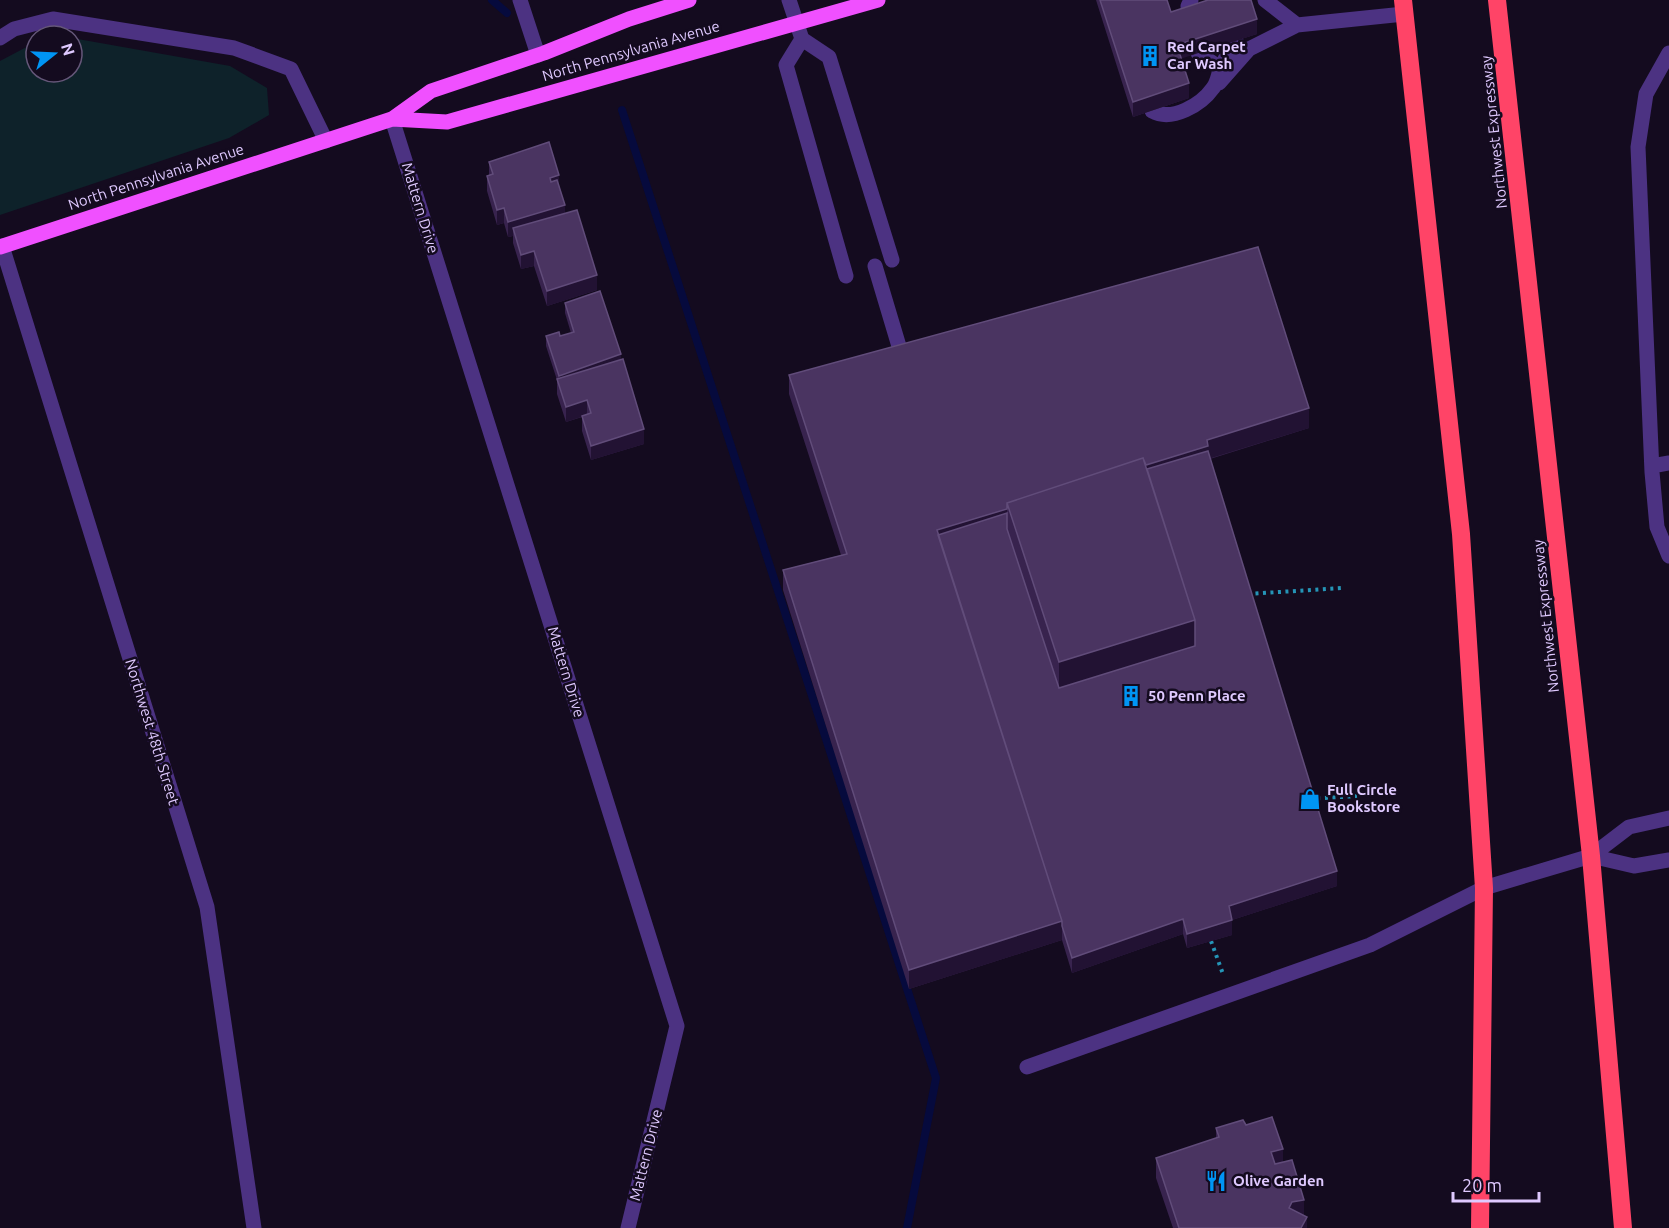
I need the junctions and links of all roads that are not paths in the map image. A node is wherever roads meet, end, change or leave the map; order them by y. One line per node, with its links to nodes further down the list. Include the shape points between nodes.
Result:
1 (520, 0): 17 (street)
2 (689, 0): 17 (main road, North Pennsylvania Avenue)
3 (789, 0): 11 (street)
4 (878, 0): 11 (main road, North Pennsylvania Avenue)
5 (1265, 0): 10 (street)
6 (1497, 0): 32 (highway, Northwest Expressway)
7 (1198, 3): 9 (street, via 1188,6)
8 (1403, 7): 10 (street); 34 (highway, via 1461,534)
9 (1189, 21)
10 (1297, 25): 19 (street, via 1249,49)
11 (799, 32): 21 (main road, North Pennsylvania Avenue, via 447,122); 24 (street, via 829,57); 26 (street, via 786,65)
12 (0, 38): 22 (street, via 14,29 53,19 234,48 291,69)
13 (1236, 40): 18 (street)
14 (1215, 47): 18 (street)
15 (1198, 53): 18 (street)
16 (1669, 53): 29 (street, via 1646,94 1638,147)
17 (538, 55): 21 (main road, North Pennsylvania Avenue, via 431,91)
18 (1220, 68): 19 (street)
19 (1214, 87): 20 (street, via 1198,103 1172,116)
20 (1152, 111)
21 (392, 120): 22 (main road, North Pennsylvania Avenue); 37 (street, Mattern Drive, via 677,1026)
22 (326, 141): 23 (main road, North Pennsylvania Avenue)
23 (1, 247): 36 (street, Northwest 48th Street, via 207,907)
24 (892, 260)
25 (875, 266): 27 (street)
26 (846, 276)
27 (907, 373)
28 (1669, 463): 29 (street)
29 (1652, 466): 30 (street, via 1657,527)
30 (1669, 556)
31 (1669, 818): 32 (street, via 1629,827)
32 (1591, 856): 33 (street, via 1634,866); 34 (street); 39 (highway, Northwest Expressway)
33 (1669, 860)
34 (1484, 888): 35 (street, via 1370,945); 38 (highway)
35 (1027, 1067)
36 (254, 1228)
37 (628, 1228)
38 (1480, 1228)
39 (1623, 1228)

